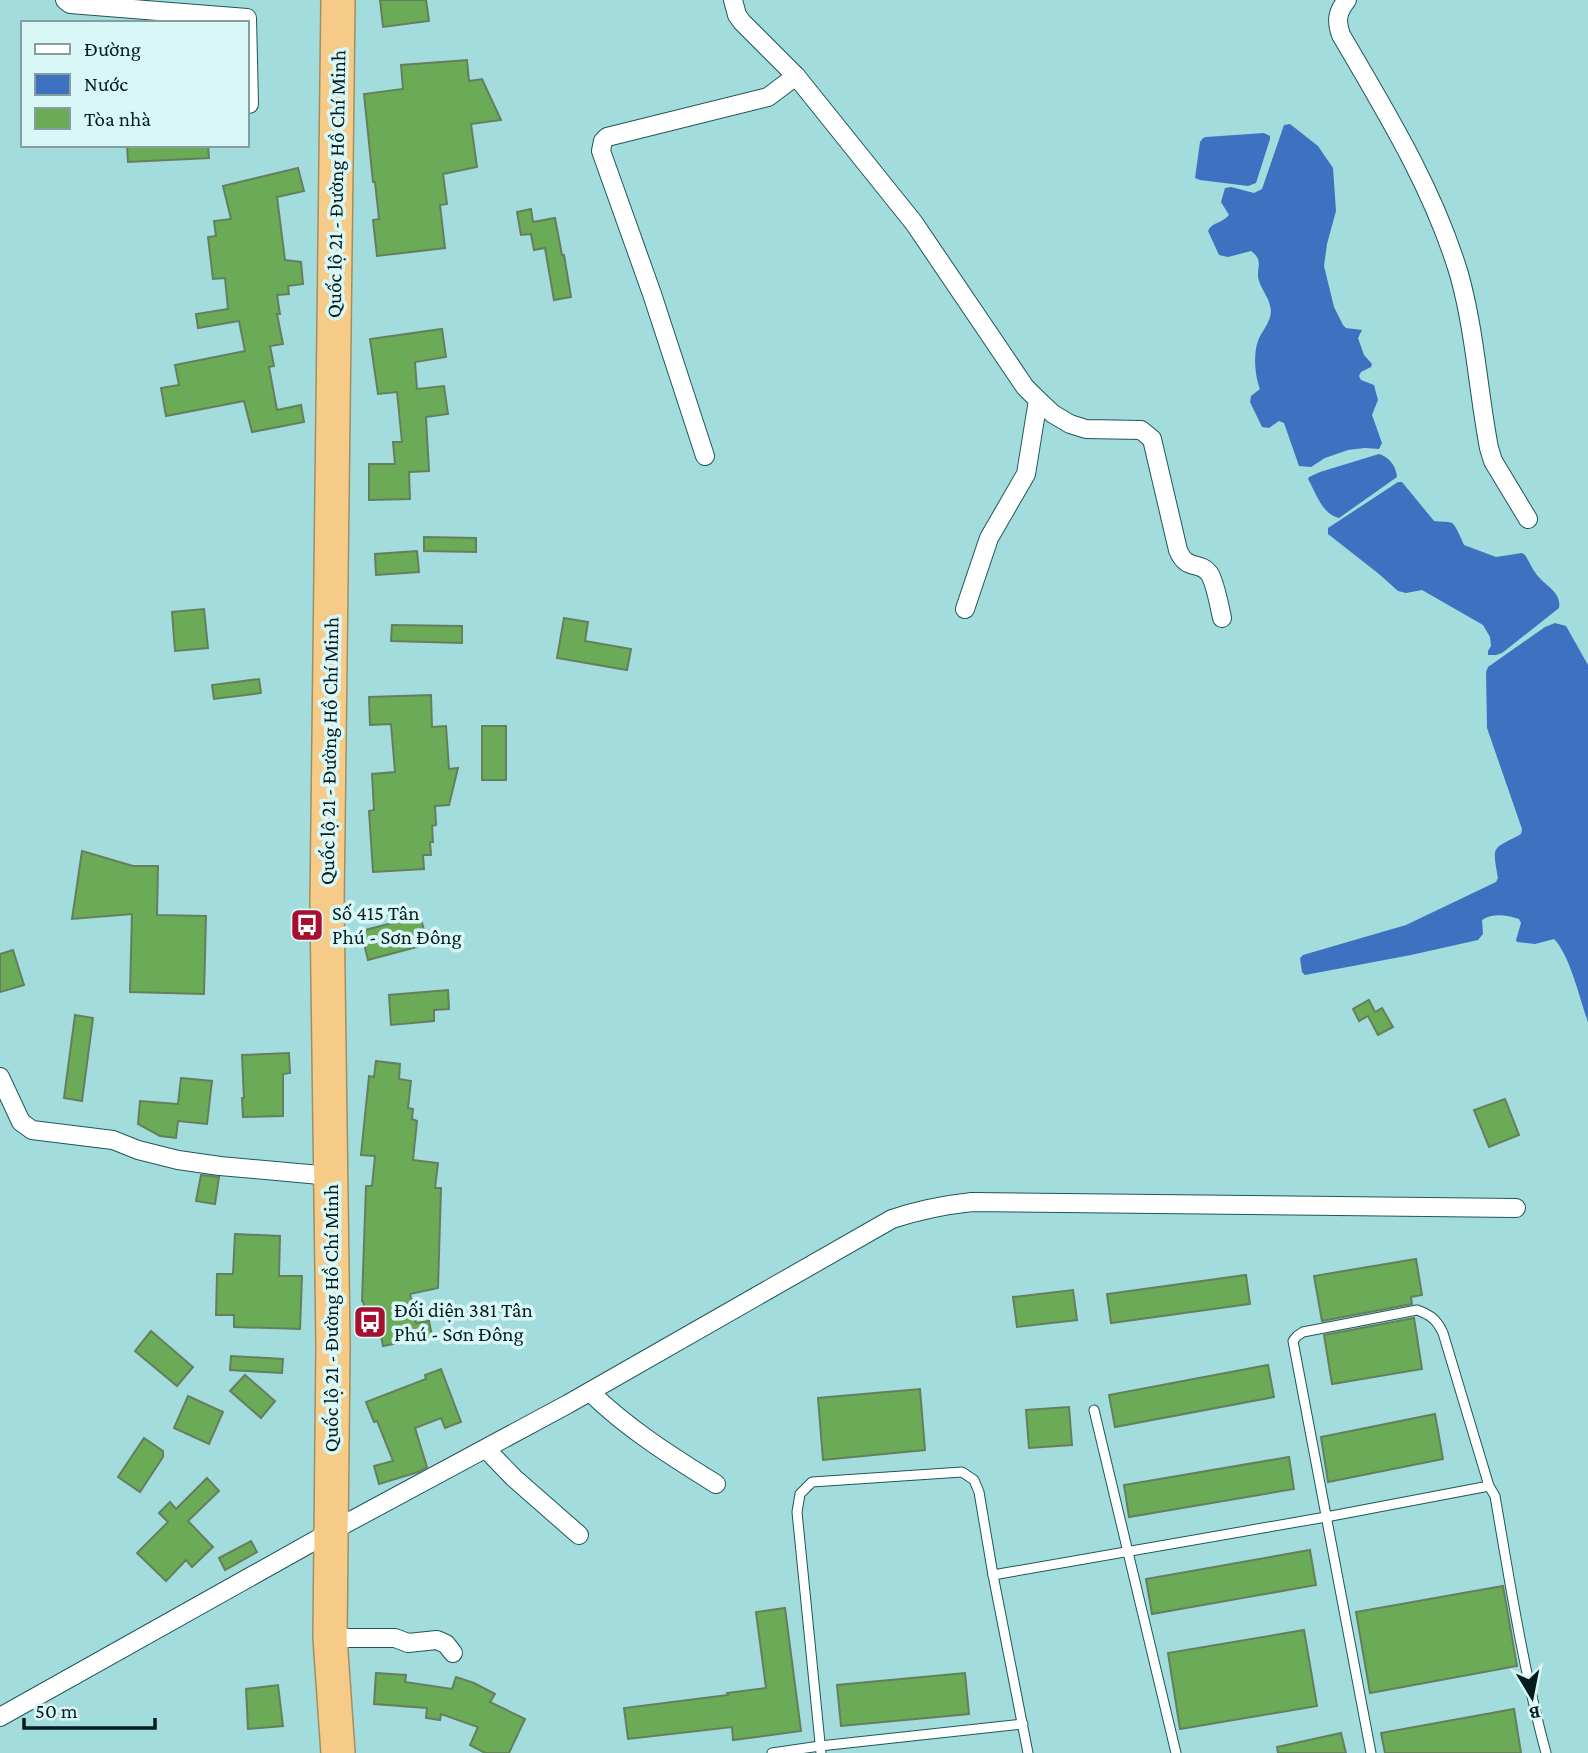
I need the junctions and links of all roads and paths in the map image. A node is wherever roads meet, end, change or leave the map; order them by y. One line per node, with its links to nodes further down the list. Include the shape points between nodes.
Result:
1 (65, 0): 5 (street)
2 (338, 0): 15 (highway, Quốc lộ 21 - Đường Hồ Chí Minh, via 327,905)
3 (733, 0): 7 (street, via 741,22)
4 (1347, 0): 11 (street, via 1337,20 1341,35 1430,196 1467,310 1489,448)
5 (247, 21)
6 (248, 76): 8 (street)
7 (796, 76): 9 (street, via 914,223); 10 (street, via 768,97 607,137 601,146)
8 (249, 104)
9 (1038, 400): 12 (street, via 1026,474 989,538); 13 (street, via 1070,424 1086,429 1141,430 1152,439 1181,558 1210,575)
10 (705, 456)
11 (1528, 519)
12 (965, 609)
13 (1222, 618)
14 (0, 1077): 15 (street, via 21,1122 32,1130 113,1140 178,1160)
15 (331, 1176): 23 (highway, Quốc lộ 21 - Đường Hồ Chí Minh)
16 (1516, 1208): 17 (street, via 972,1202 920,1210 892,1219)
17 (590, 1392): 19 (street); 20 (street, via 647,1441)
18 (1094, 1410): 25 (lane)
19 (486, 1448): 23 (street); 24 (street)
20 (716, 1484)
21 (1489, 1486): 22 (lane); 22 (lane, via 1443,1333 1429,1314 1417,1310 1303,1332 1293,1341); 37 (lane, via 1495,1496 1517,1629)
22 (1326, 1517): 25 (lane); 36 (lane)
23 (332, 1531): 27 (highway, Quốc lộ 21 - Đường Hồ Chí Minh); 29 (street)
24 (579, 1535)
25 (1127, 1551): 26 (lane); 35 (lane)
26 (993, 1575): 30 (lane); 31 (lane, via 979,1492 974,1480 962,1472 812,1482 800,1494 797,1511)
27 (330, 1638): 28 (street, via 395,1638 408,1643 437,1640); 32 (highway, Quốc lộ 21 - Đường Hồ Chí Minh)
28 (453, 1653)
29 (0, 1717)
30 (1023, 1724): 31 (lane); 34 (lane)
31 (820, 1750): 33 (lane)
32 (338, 1753)
33 (772, 1753)
34 (1028, 1753)
35 (1176, 1753)
36 (1370, 1753)
37 (1546, 1753)

